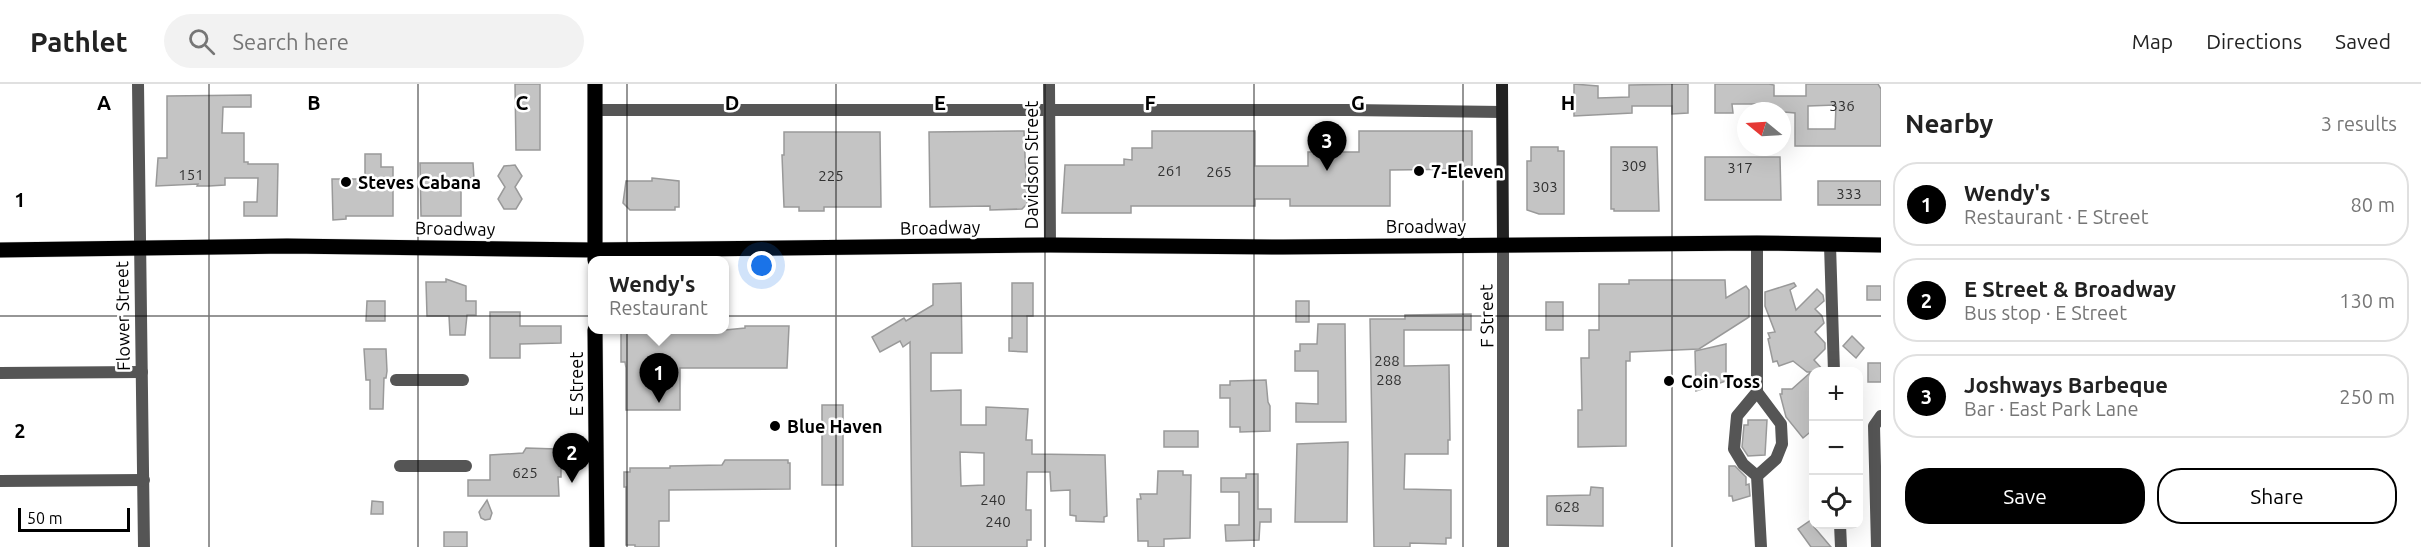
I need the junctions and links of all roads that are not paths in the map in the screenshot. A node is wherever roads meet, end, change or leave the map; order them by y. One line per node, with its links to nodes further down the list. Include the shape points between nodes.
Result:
1 (138, 84): 13 (street, Flower Street)
2 (595, 84): 6 (main road)
3 (1049, 84): 5 (street, Davidson Street)
4 (1503, 84): 7 (main road, F Street)
5 (1049, 109): 6 (street); 7 (street); 9 (street, Davidson Street)
6 (596, 110): 15 (main road)
7 (1502, 112): 10 (main road, F Street)
8 (1757, 243): 10 (main road, Broadway); 11 (main road, Broadway); 22 (street)
9 (1050, 245): 10 (main road, Broadway); 15 (main road, Broadway)
10 (1503, 245): 32 (street, F Street)
11 (1830, 245): 12 (main road, Broadway); 17 (street)
12 (1881, 245)
13 (139, 249): 14 (main road, Broadway); 15 (main road, Broadway, via 287,246); 18 (street, Flower Street)
14 (0, 250)
15 (595, 255)
16 (595, 334): 31 (main road, E Street)
17 (1834, 367)
18 (142, 372): 19 (street); 28 (street, Flower Street)
19 (0, 373)
20 (396, 380): 21 (street)
21 (463, 380)
22 (1757, 392): 26 (street, via 1737,416 1734,449); 26 (street, via 1781,424 1782,444 1776,459)
23 (1881, 416): 35 (street, via 1874,426)
24 (400, 466): 25 (street)
25 (466, 466)
26 (1757, 476): 33 (street)
27 (0, 480): 28 (street)
28 (144, 480): 30 (street, Flower Street)
29 (1840, 529): 34 (street)
30 (144, 547)
31 (597, 547)
32 (1503, 547)
33 (1761, 547)
34 (1841, 547)
35 (1877, 547)

